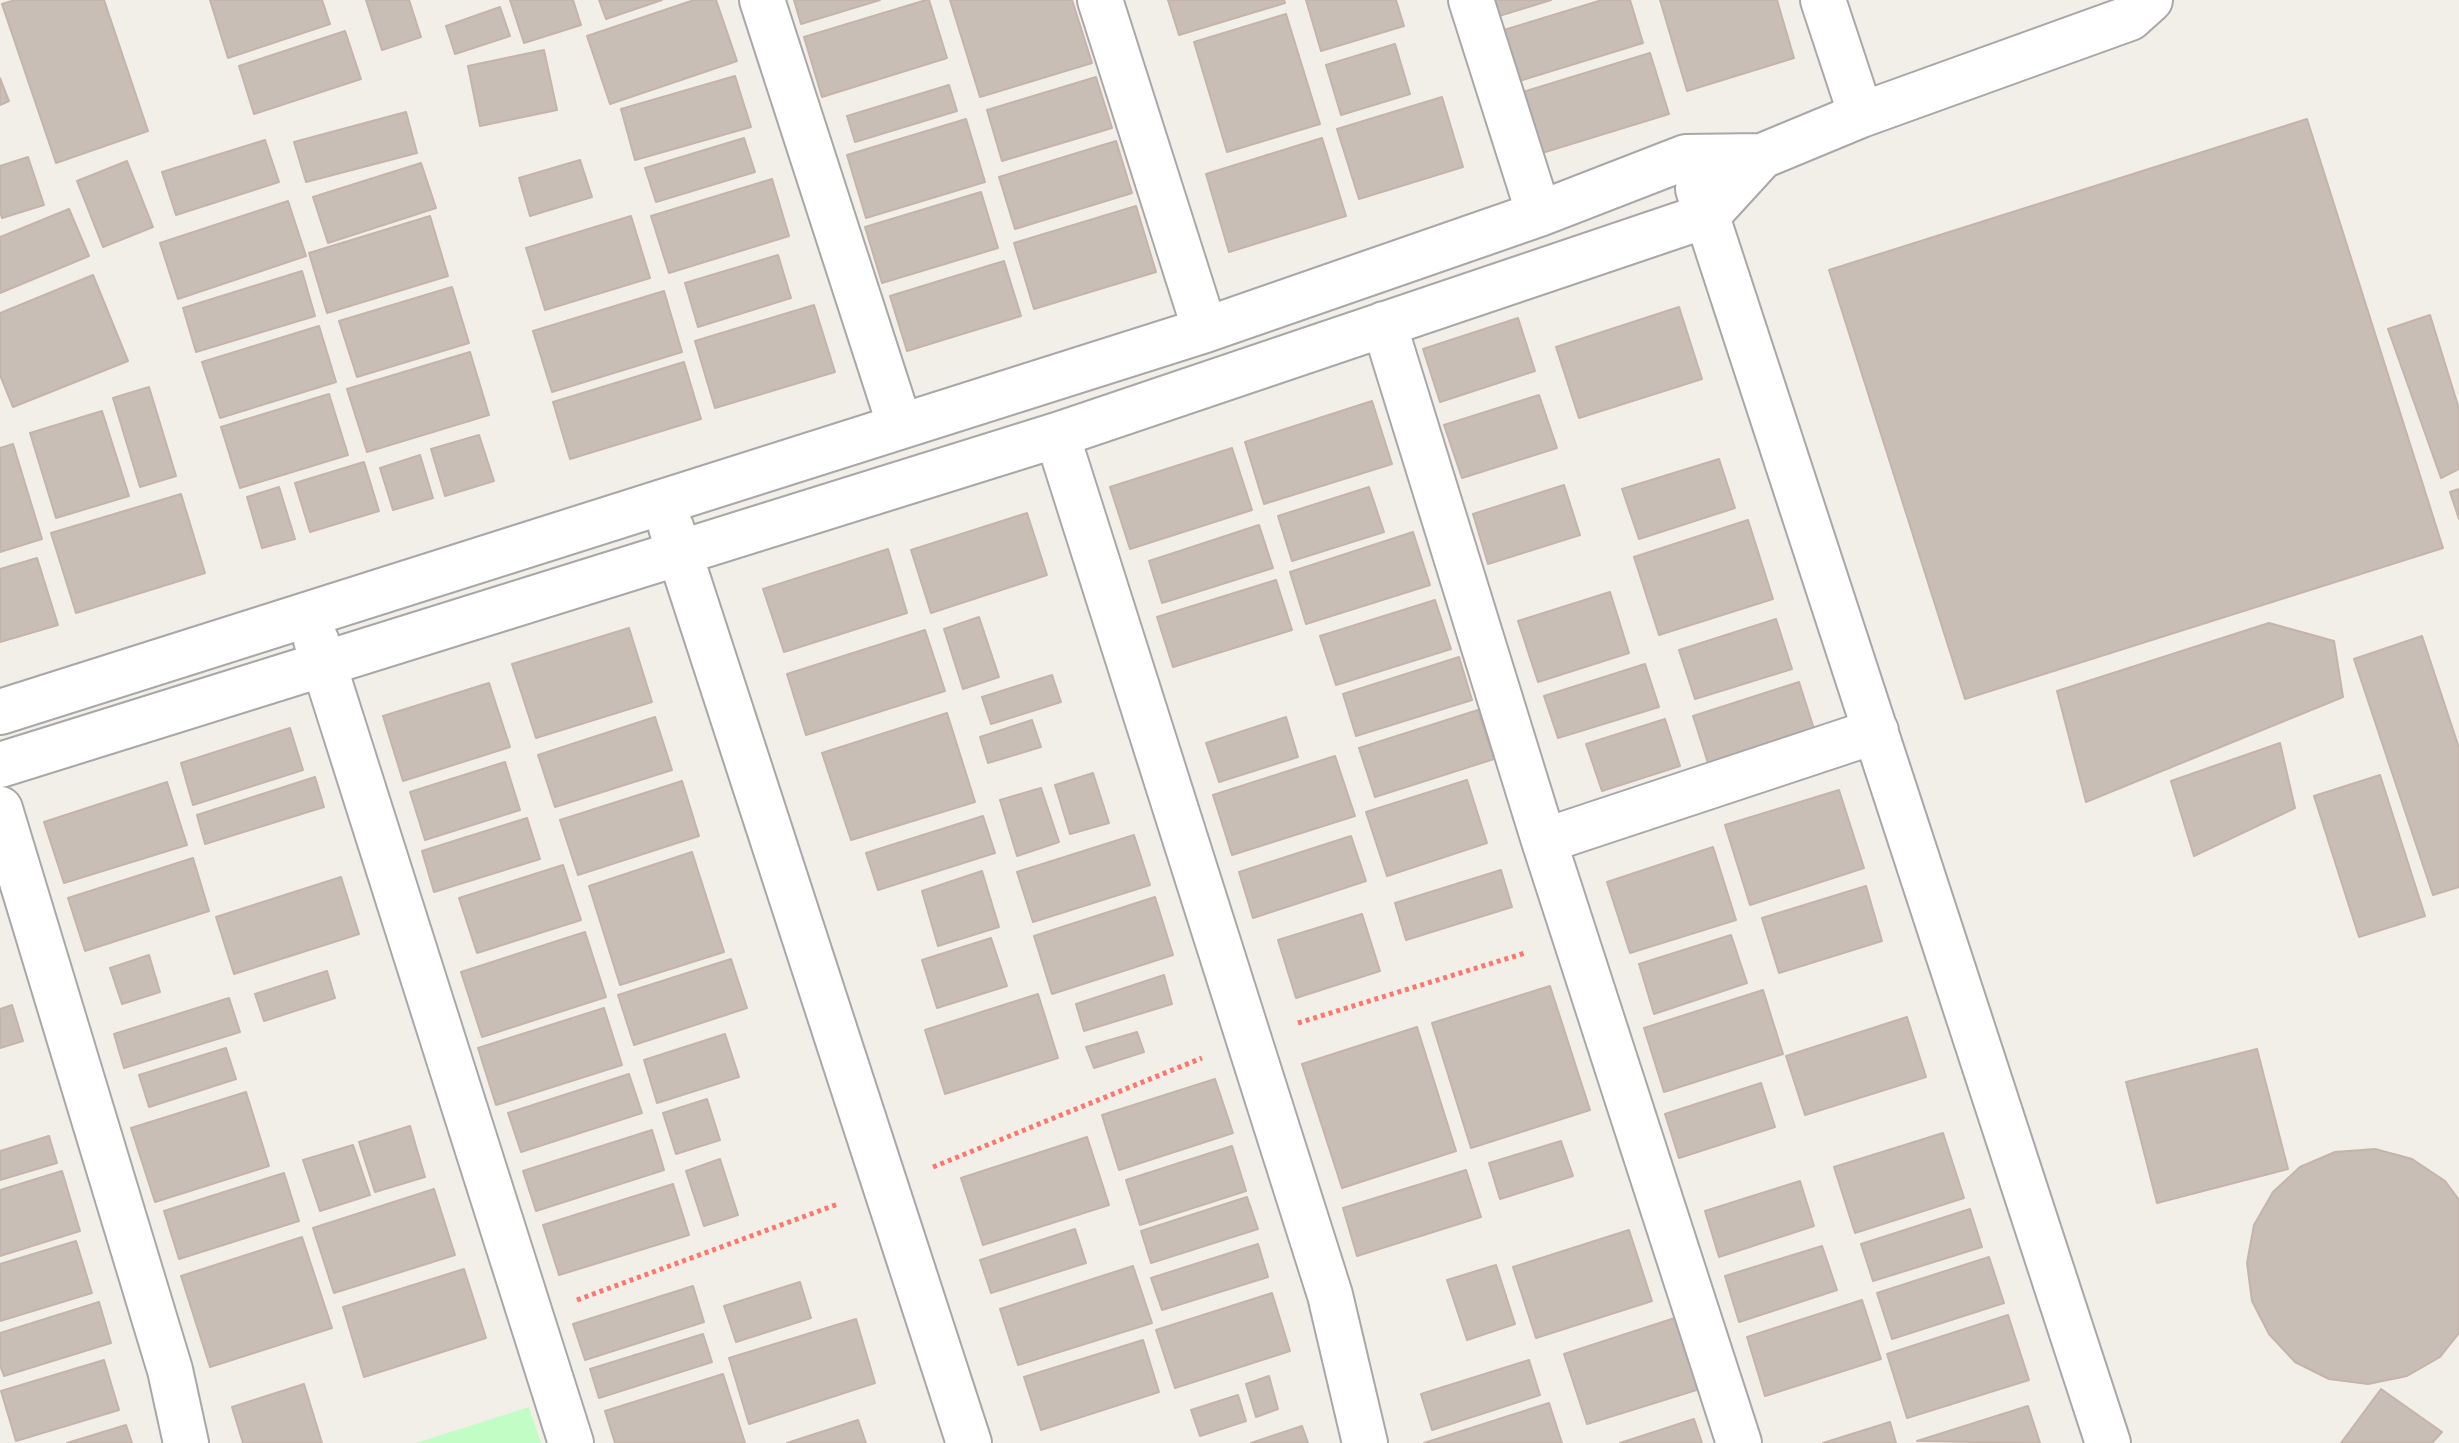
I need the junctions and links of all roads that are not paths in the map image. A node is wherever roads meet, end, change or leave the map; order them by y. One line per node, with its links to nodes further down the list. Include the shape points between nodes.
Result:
1 (762, 0): 13 (street)
2 (1100, 0): 12 (street)
3 (1471, 0): 9 (street)
4 (1823, 0): 6 (street)
5 (2150, 0): 6 (street, via 2130,18)
6 (1861, 115): 7 (street)
7 (1762, 156): 8 (street); 10 (street)
8 (1686, 157): 9 (street); 10 (street)
9 (1539, 214): 12 (street)
10 (1708, 215): 11 (street); 20 (street)
11 (1384, 324): 14 (street); 23 (street)
12 (1205, 330): 13 (street)
13 (900, 426): 15 (street)
14 (1057, 435): 16 (street); 27 (street, via 1330,1295)
15 (663, 502): 16 (street); 17 (street)
16 (679, 553): 18 (street); 26 (street)
17 (308, 615): 18 (street); 19 (street)
18 (325, 666): 21 (street); 25 (street)
19 (0, 712)
20 (1876, 731): 23 (street); 29 (street)
21 (0, 765)
22 (0, 809): 24 (street, via 170,1370)
23 (1544, 841): 28 (street)
24 (186, 1443)
25 (571, 1443)
26 (969, 1443)
27 (1365, 1443)
28 (1739, 1443)
29 (2108, 1443)

